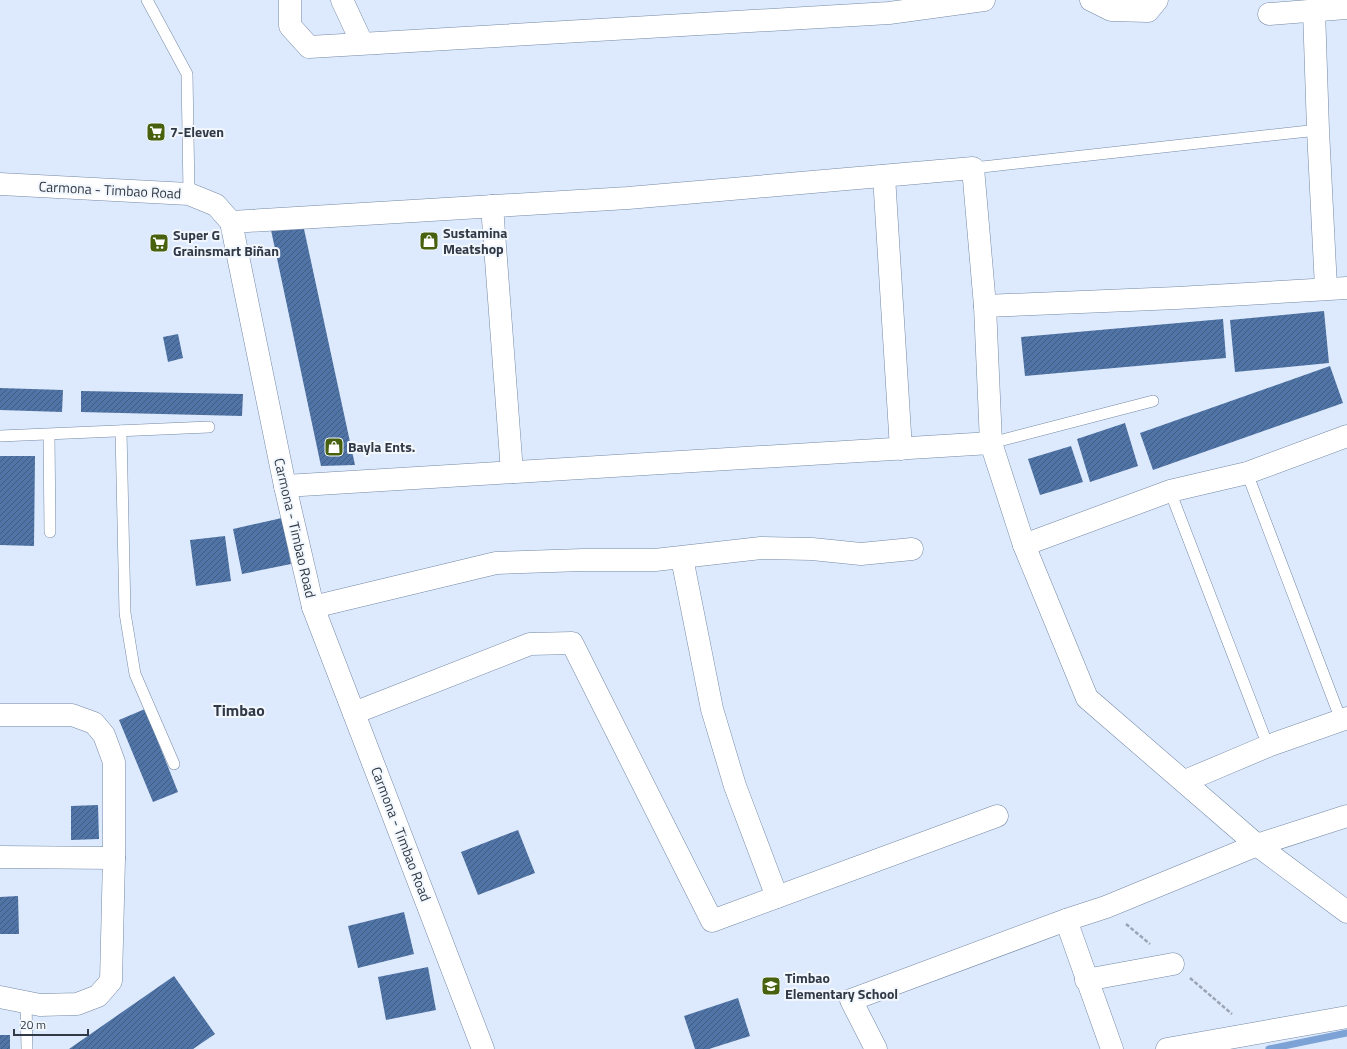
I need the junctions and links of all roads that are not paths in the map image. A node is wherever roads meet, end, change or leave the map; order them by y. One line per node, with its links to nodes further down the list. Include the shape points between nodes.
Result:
1 (147, 0): 16 (lane, via 187,74)
2 (290, 0): 11 (street, via 290,26 309,47)
3 (342, 0): 11 (street)
4 (984, 0): 7 (street)
5 (1092, 0): 6 (street, via 1111,10 1148,11)
6 (1157, 0)
7 (887, 7): 11 (street)
8 (1347, 8): 9 (street)
9 (1314, 10): 10 (street); 12 (street)
10 (1269, 14)
11 (362, 43)
12 (1318, 130): 13 (lane); 19 (street)
13 (973, 168): 14 (street); 21 (street)
14 (884, 176): 17 (street, via 628,198); 29 (street)
15 (0, 184): 16 (street, Carmona - Timbao Road)
16 (189, 194): 18 (street, Carmona - Timbao Road, via 216,205)
17 (492, 206): 18 (street); 30 (street)
18 (231, 222): 32 (street, Carmona - Timbao Road)
19 (1326, 288): 20 (street); 21 (street, via 1177,298)
20 (1347, 288)
21 (985, 306): 28 (street)
22 (1153, 401): 28 (lane)
23 (209, 427): 24 (lane)
24 (121, 431): 25 (lane); 43 (lane, via 125,613 135,674)
25 (49, 435): 26 (lane); 34 (lane)
26 (0, 436)
27 (1347, 436): 31 (street)
28 (991, 443): 29 (street); 35 (street)
29 (901, 449): 30 (street)
30 (512, 472): 32 (street)
31 (1247, 473): 33 (street); 41 (lane)
32 (285, 486): 38 (street, Carmona - Timbao Road)
33 (1170, 491): 35 (street); 42 (lane)
34 (50, 532)
35 (1024, 545): 44 (street, via 1087,698)
36 (912, 548): 37 (street, via 861,554 761,548)
37 (682, 558): 38 (street, via 496,563); 50 (street, via 712,709 735,786)
38 (313, 607): 39 (street, Carmona - Timbao Road)
39 (354, 713): 50 (street, via 530,644 572,643 712,921); 60 (street, Carmona - Timbao Road)
40 (0, 715): 49 (street, via 72,715 94,723 104,735 114,762)
41 (1344, 719): 42 (street)
42 (1268, 746): 44 (street)
43 (174, 764)
44 (1186, 781): 47 (street)
45 (997, 816): 50 (street)
46 (1347, 816): 47 (street)
47 (1258, 845): 51 (street); 52 (street, via 1106,907)
48 (0, 857): 49 (street)
49 (114, 858): 56 (street, via 111,981 98,996 78,1004)
50 (777, 897)
51 (1347, 912)
52 (1066, 920): 54 (street); 61 (street, via 851,1000)
53 (1173, 964): 54 (street)
54 (1086, 980): 62 (street)
55 (0, 996): 56 (street)
56 (31, 1005): 57 (street); 59 (lane)
57 (0, 1010)
58 (1347, 1017): 63 (street)
59 (27, 1049)
60 (483, 1049)
61 (876, 1049)
62 (1112, 1049)
63 (1168, 1049)

